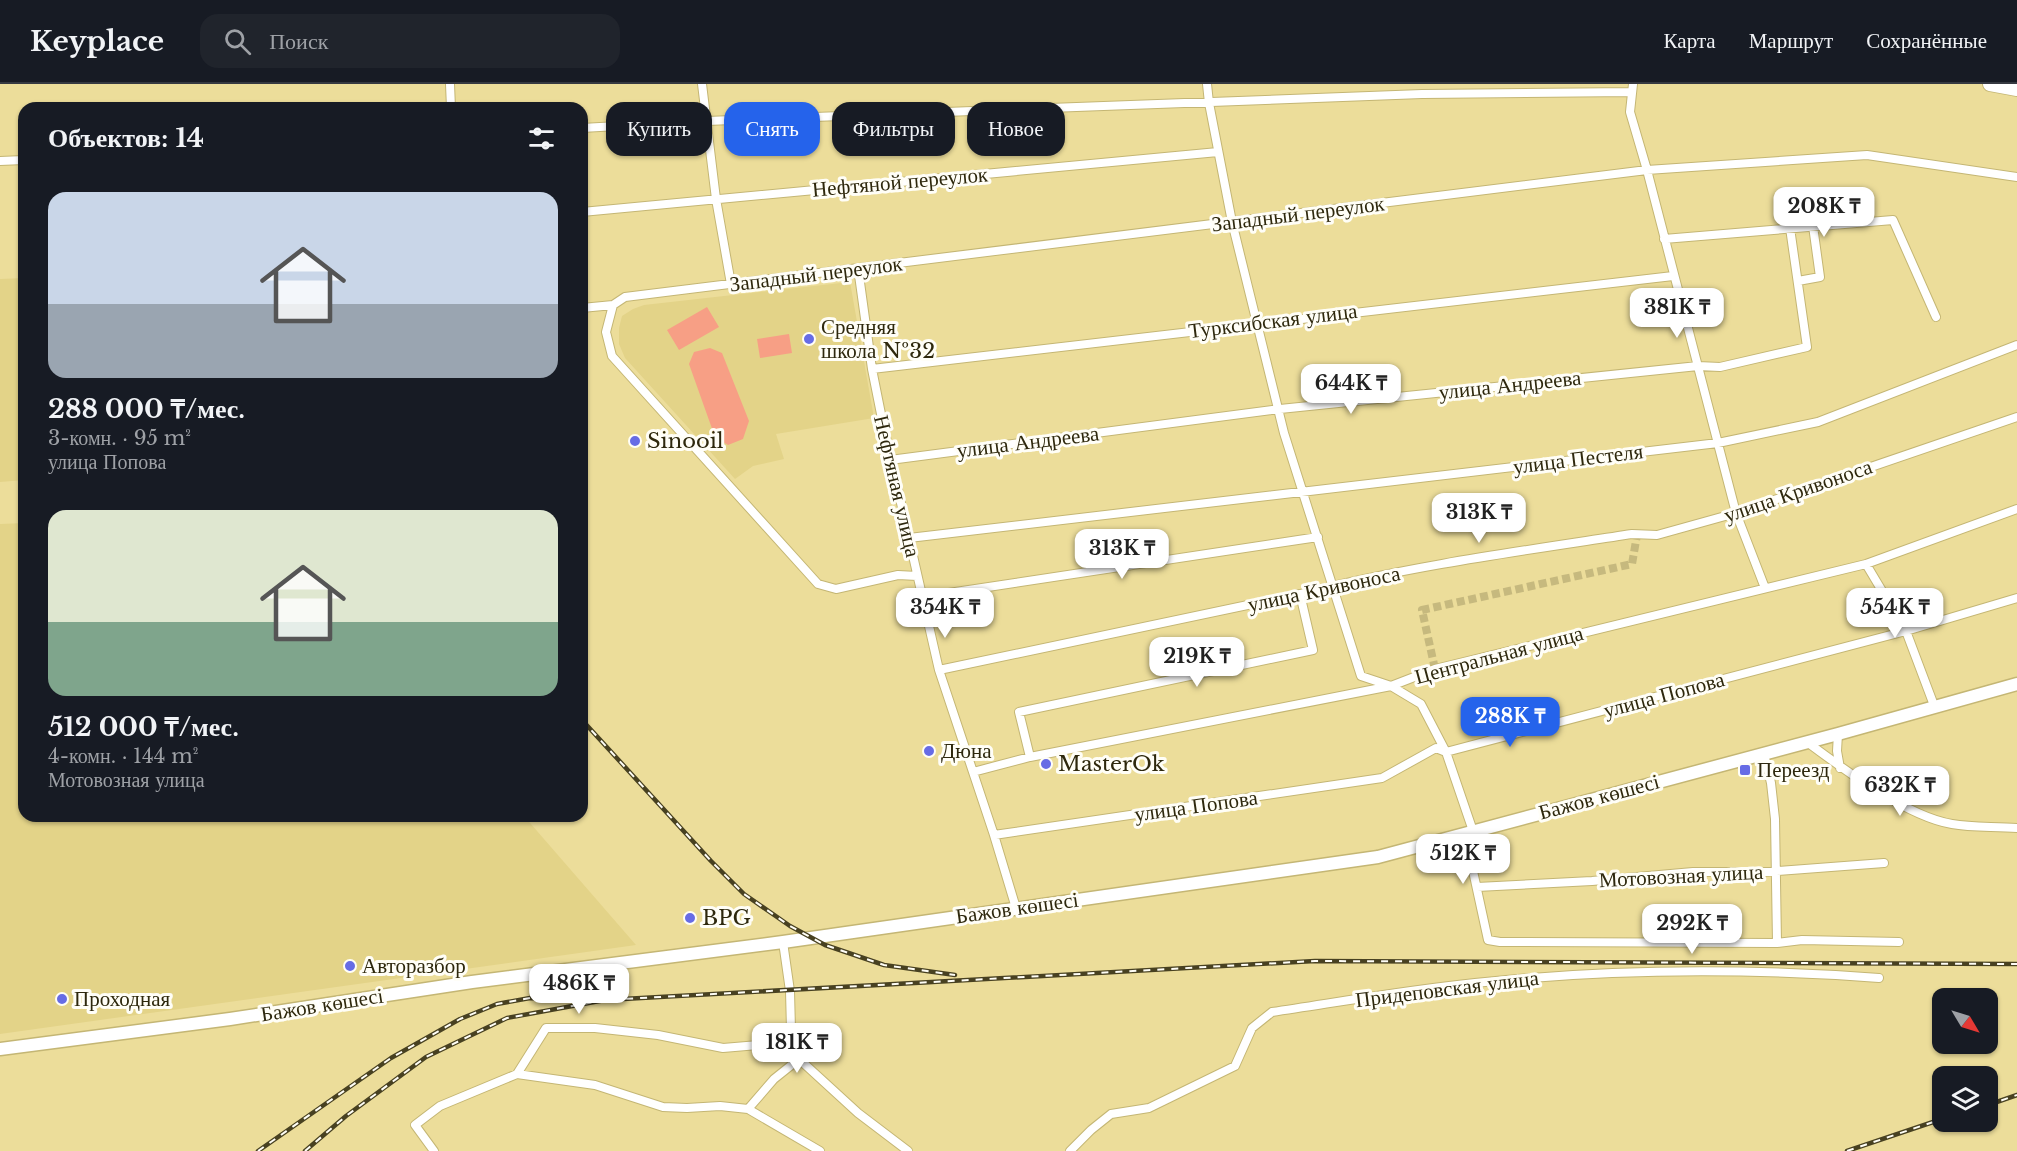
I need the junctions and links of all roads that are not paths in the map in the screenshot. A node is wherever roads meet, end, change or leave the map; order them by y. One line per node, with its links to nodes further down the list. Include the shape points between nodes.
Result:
1 (450, 84): 7 (street)
2 (702, 84): 8 (street)
3 (1207, 84): 9 (street)
4 (1989, 84): 6 (highway)
5 (1632, 88): 9 (street); 17 (street, via 1630,112)
6 (2017, 89)
7 (451, 102)
8 (705, 102)
9 (1209, 103): 10 (street); 13 (street)
10 (712, 121)
11 (606, 127): 12 (street)
12 (588, 128)
13 (1218, 152): 19 (street, Нефтяной переулок); 21 (street)
14 (712, 156): 19 (street)
15 (18, 160): 16 (street)
16 (0, 161)
17 (1647, 170): 18 (street, Западный переулок, via 1867,155); 21 (street, Западный переулок); 24 (street)
18 (2017, 177)
19 (716, 199): 20 (street, Нефтяной переулок); 28 (street)
20 (588, 211)
21 (1232, 222): 25 (street, Западный переулок); 32 (street)
22 (1813, 226): 23 (street); 27 (street, via 1820,277); 31 (street, via 1893,220)
23 (1790, 228): 24 (street); 27 (street)
24 (1664, 239): 26 (street)
25 (858, 268): 28 (street, Западный переулок); 35 (street, Нефтяная улица)
26 (1674, 276): 32 (street, Турксибская улица); 34 (street)
27 (1798, 281): 34 (street, улица Андреева, via 1808,347 1720,367)
28 (731, 284): 29 (street, Западный переулок, via 625,297)
29 (612, 305): 30 (street, Западный переулок); 46 (street, via 606,332 612,356 818,584 836,589 898,575)
30 (588, 307)
31 (1936, 317)
32 (1257, 323): 35 (street, Турксибская улица); 36 (street)
33 (2017, 345): 38 (street, улица Пестеля, via 1818,422)
34 (1698, 366): 36 (street, улица Андреева); 38 (street)
35 (872, 369): 39 (street, Нефтяная улица)
36 (1280, 409): 39 (street, улица Андреева); 40 (street)
37 (2017, 417): 42 (street, улица Кривоноса)
38 (1718, 443): 40 (street, улица Пестеля); 42 (street)
39 (890, 460): 44 (street, Нефтяная улица)
40 (1304, 491): 43 (street); 44 (street, улица Пестеля)
41 (2017, 509): 45 (street, Центральная улица)
42 (1736, 513): 47 (street, улица Кривоноса, via 1657,535 1632,534 1480,557); 48 (street)
43 (1317, 537): 47 (street); 50 (street)
44 (909, 538): 46 (street, Нефтяная улица)
45 (1866, 564): 48 (street, Центральная улица); 52 (street)
46 (917, 576): 50 (street, Нефтяная улица)
47 (1334, 586): 49 (street, улица Кривоноса); 55 (street, via 1361,676)
48 (1765, 588): 55 (street, Центральная улица, via 1435,669)
49 (1300, 594): 53 (street, улица Кривоноса); 63 (street, via 1313,650 1019,712)
50 (922, 597): 53 (street, Нефтяная улица)
51 (2017, 598): 52 (street, улица Попова)
52 (1906, 631): 56 (street); 60 (street, улица Попова)
53 (939, 670): 65 (street, Нефтяная улица)
54 (2017, 684): 56 (main road, Бажов көшесі)
55 (1391, 686): 60 (street, via 1421,704); 63 (street, Центральная улица)
56 (1935, 708): 57 (main road, Бажов көшесі)
57 (1838, 734): 58 (main road, Бажов көшесі); 59 (street)
58 (1807, 742): 61 (main road, Бажов көшесі); 62 (street)
59 (1837, 751): 62 (street, via 1832,757); 64 (street)
60 (1446, 752): 67 (street); 68 (street, улица Попова, via 1436,748 1382,778)
61 (1764, 754): 67 (main road, Бажов көшесі); 70 (street, via 1774,802)
62 (1826, 756): 64 (street)
63 (1030, 757): 65 (street, Центральная улица)
64 (1840, 768): 66 (street, via 1930,818 1951,824)
65 (973, 772): 68 (street, Нефтяная улица)
66 (2017, 828)
67 (1473, 831): 71 (street, via 1468,848); 72 (main road, Бажов көшесі, via 1378,856)
68 (994, 835): 72 (street, Нефтяная улица)
69 (1884, 863): 70 (street, Мотовозная улица)
70 (1775, 870): 71 (street, Мотовозная улица); 75 (street)
71 (1477, 887): 75 (street, via 1488,940)
72 (1016, 908): 73 (main road, Бажов көшесі)
73 (783, 942): 77 (street, via 790,991); 78 (main road, Бажов көшесі)
74 (1899, 942): 75 (street, via 1803,939)
75 (1777, 943)
76 (1879, 978): 85 (street, Придеповская улица, via 1729,972 1537,978 1473,983 1272,1012 1252,1028 1235,1066 1149,1108 1111,1114)
77 (790, 1030): 79 (street); 80 (street, via 769,1044 723,1048 658,1035 595,1028 546,1028)
78 (0, 1049)
79 (799, 1059): 81 (street, via 774,1079); 84 (street, via 858,1113)
80 (517, 1074): 81 (street, via 595,1085 663,1107); 82 (street, via 440,1106 415,1125)
81 (748, 1109): 83 (street)
82 (434, 1151)
83 (820, 1151)
84 (908, 1151)
85 (1070, 1151)

